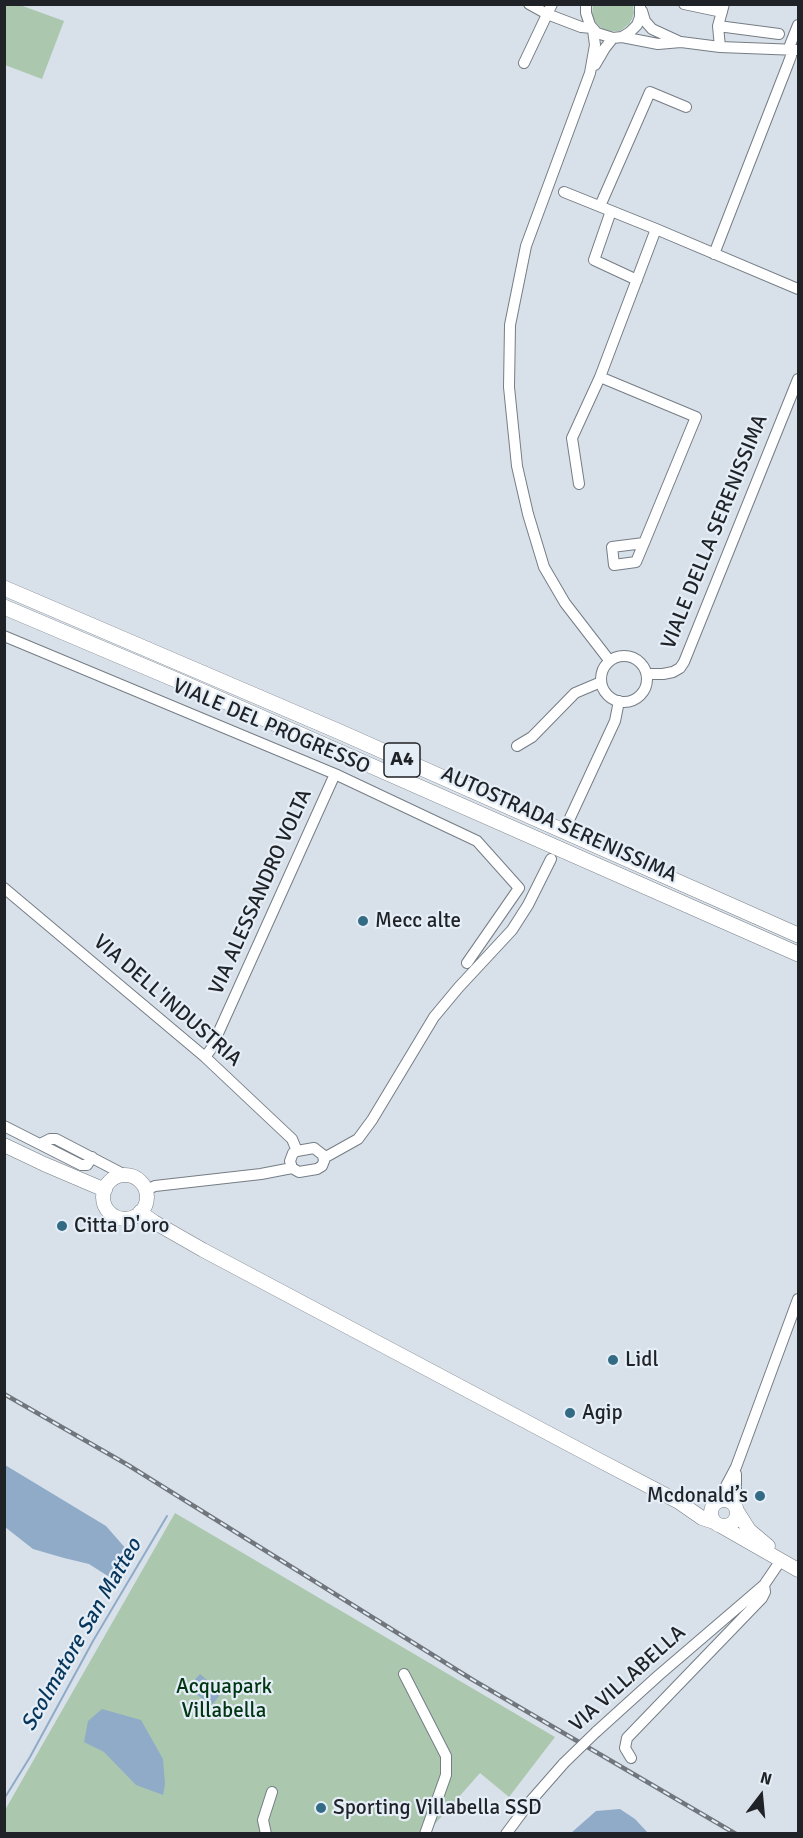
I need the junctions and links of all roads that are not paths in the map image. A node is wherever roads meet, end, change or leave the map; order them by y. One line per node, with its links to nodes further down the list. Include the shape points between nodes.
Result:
1 (529, 4): 6 (street)
2 (586, 4): 9 (street, via 587,19)
3 (684, 4): 5 (street)
4 (640, 6): 11 (street, via 636,25); 12 (street, via 652,29)
5 (723, 8): 8 (street)
6 (549, 9): 9 (street, via 581,27); 15 (street)
7 (798, 25): 14 (street, via 790,45)
8 (718, 26): 10 (street); 13 (street)
9 (593, 29): 11 (street, via 602,36); 16 (street, via 595,45)
10 (779, 34)
11 (617, 37): 12 (street, via 658,44); 16 (street)
12 (681, 42): 13 (street)
13 (720, 47): 14 (street)
14 (795, 50): 22 (street)
15 (524, 63)
16 (590, 73): 32 (street, via 526,246 510,325 509,387 518,466 544,567 565,603)
17 (686, 106): 19 (street, via 650,92)
18 (564, 192): 19 (street)
19 (600, 206): 20 (street)
20 (611, 211): 21 (street); 23 (street, via 594,260)
21 (656, 229): 22 (street); 23 (street)
22 (714, 254): 24 (street)
23 (637, 280): 25 (street)
24 (798, 289)
25 (600, 377): 27 (street, via 572,438); 28 (street, via 696,417)
26 (798, 379): 33 (street, VIALE DELLA SERENISSIMA, via 682,665 673,672)
27 (579, 484)
28 (644, 543)
29 (4, 588): 41 (highway, AUTOSTRADA SERENISSIMA / A4)
30 (4, 607): 42 (highway, AUTOSTRADA SERENISSIMA / A4)
31 (4, 636): 37 (street, VIALE DEL PROGRESSO)
32 (609, 660): 33 (street, via 624,655 632,657); 34 (street)
33 (647, 675): 35 (street, via 640,695 634,700)
34 (601, 682): 35 (street, via 607,695); 36 (street, via 575,693 532,737)
35 (619, 701): 38 (street, via 615,721)
36 (517, 746)
37 (335, 774): 43 (street, VIALE DEL PROGRESSO, via 477,841 519,888); 44 (street, VIA ALESSANDRO VOLTA)
38 (570, 818)
39 (551, 859): 48 (street, via 512,930 434,1017 358,1139)
40 (4, 888): 44 (street, VIA DELL'INDUSTRIA)
41 (798, 935)
42 (798, 954)
43 (467, 963)
44 (205, 1057): 47 (street, VIA DELL'INDUSTRIA, via 292,1139)
45 (4, 1126): 50 (street, via 81,1165 87,1165 92,1157)
46 (4, 1145): 51 (main road)
47 (297, 1150): 48 (street, via 317,1149); 49 (street, via 291,1156)
48 (324, 1158): 49 (street, via 317,1169 299,1172)
49 (292, 1168): 52 (street)
50 (125, 1175): 51 (main road, via 112,1179); 52 (main road, via 136,1178)
51 (105, 1190): 53 (main road, via 105,1205 112,1214 126,1218)
52 (146, 1190): 53 (main road, via 147,1199)
53 (140, 1212): 56 (main road, via 213,1256)
54 (798, 1299): 55 (street)
55 (736, 1467): 57 (street); 58 (street)
56 (679, 1502): 57 (main road, via 699,1506); 59 (main road)
57 (717, 1502): 58 (main road, via 730,1501); 59 (main road, via 711,1510)
58 (737, 1509): 59 (main road, via 732,1524); 61 (main road, via 749,1530)
59 (718, 1524): 60 (main road)
60 (781, 1560): 62 (main road); 63 (street, VIA VILLABELLA)
61 (798, 1563)
62 (798, 1570)
63 (764, 1585): 65 (street, via 762,1598 627,1738 625,1748); 69 (street, VIA VILLABELLA, bridge, via 596,1732 564,1763)
64 (404, 1674): 68 (street, via 446,1756 446,1775)
65 (631, 1758)
66 (272, 1792): 67 (street, via 263,1820)
67 (266, 1833)
68 (425, 1833)
69 (507, 1833)

